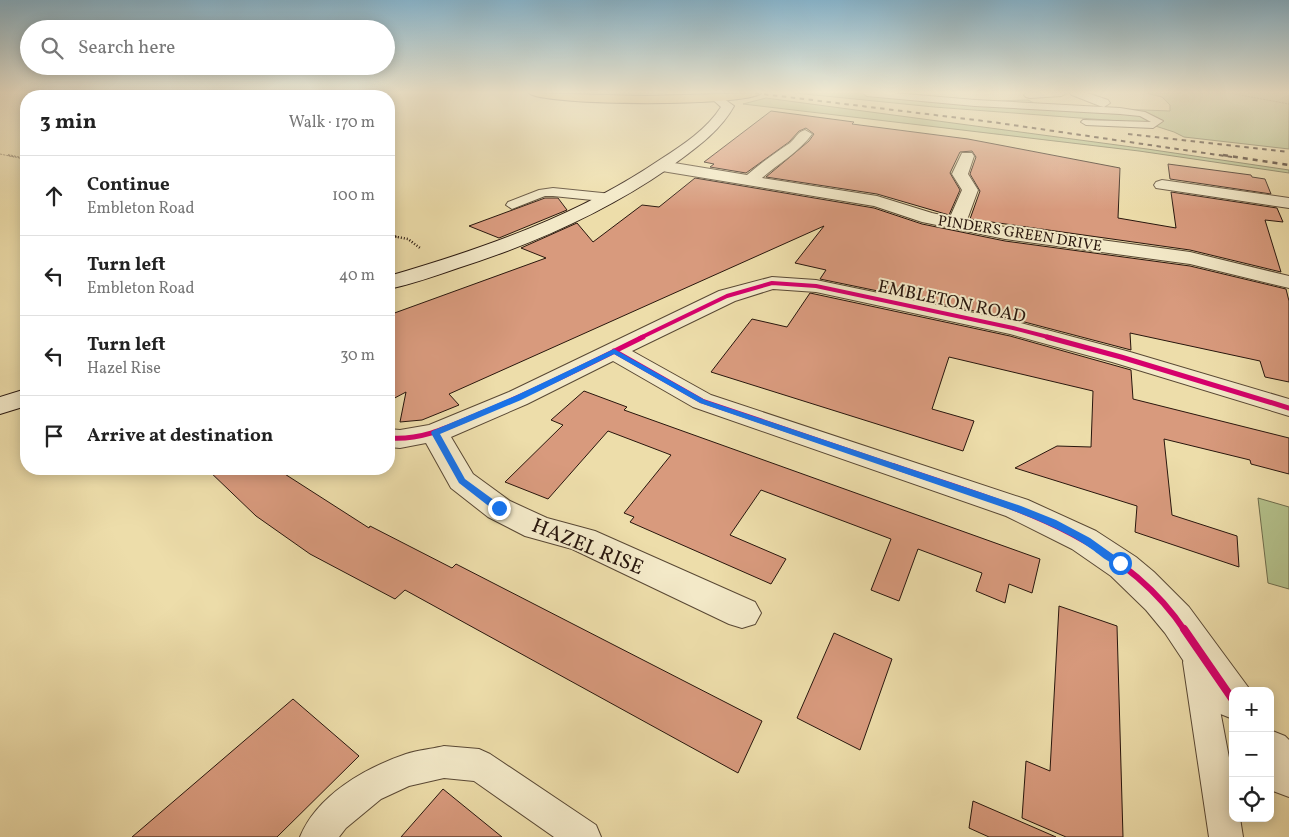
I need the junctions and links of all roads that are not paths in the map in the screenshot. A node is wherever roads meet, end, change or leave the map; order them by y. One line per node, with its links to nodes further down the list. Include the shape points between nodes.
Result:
1 (703, 132): 4 (street)
2 (805, 134): 5 (street, via 796,145)
3 (967, 156): 10 (street, via 960,174 970,190)
4 (662, 166): 5 (street, PINDERS GREEN DRIVE); 7 (street)
5 (749, 181): 10 (street, PINDERS GREEN DRIVE, via 878,201)
6 (1162, 185): 8 (street)
7 (612, 198): 9 (lane, via 553,192); 12 (street, via 564,223 502,248)
8 (1289, 204)
9 (512, 205)
10 (956, 224): 11 (street, PINDERS GREEN DRIVE, via 1190,258)
11 (1285, 277)
12 (395, 281)
13 (614, 351): 16 (street, EMBLETON ROAD, via 727,296 772,283 816,286 1040,335); 17 (street, EMBLETON ROAD, via 518,398); 20 (street, via 702,401 1052,522 1087,540 1138,578 1177,620)
14 (20, 399): 15 (street)
15 (0, 406)
16 (1289, 408)
17 (435, 433): 18 (street, EMBLETON ROAD); 19 (street, HAZEL RISE, via 462,481 499,508 537,526 583,540)
18 (395, 438)
19 (742, 612)
20 (1194, 646): 21 (street); 26 (lane)
21 (1229, 694)
22 (1274, 756): 23 (street)
23 (1289, 775)
24 (317, 837): 25 (lane, via 334,816 369,787 407,770 444,762 479,764)
25 (584, 837)
26 (1226, 837)

